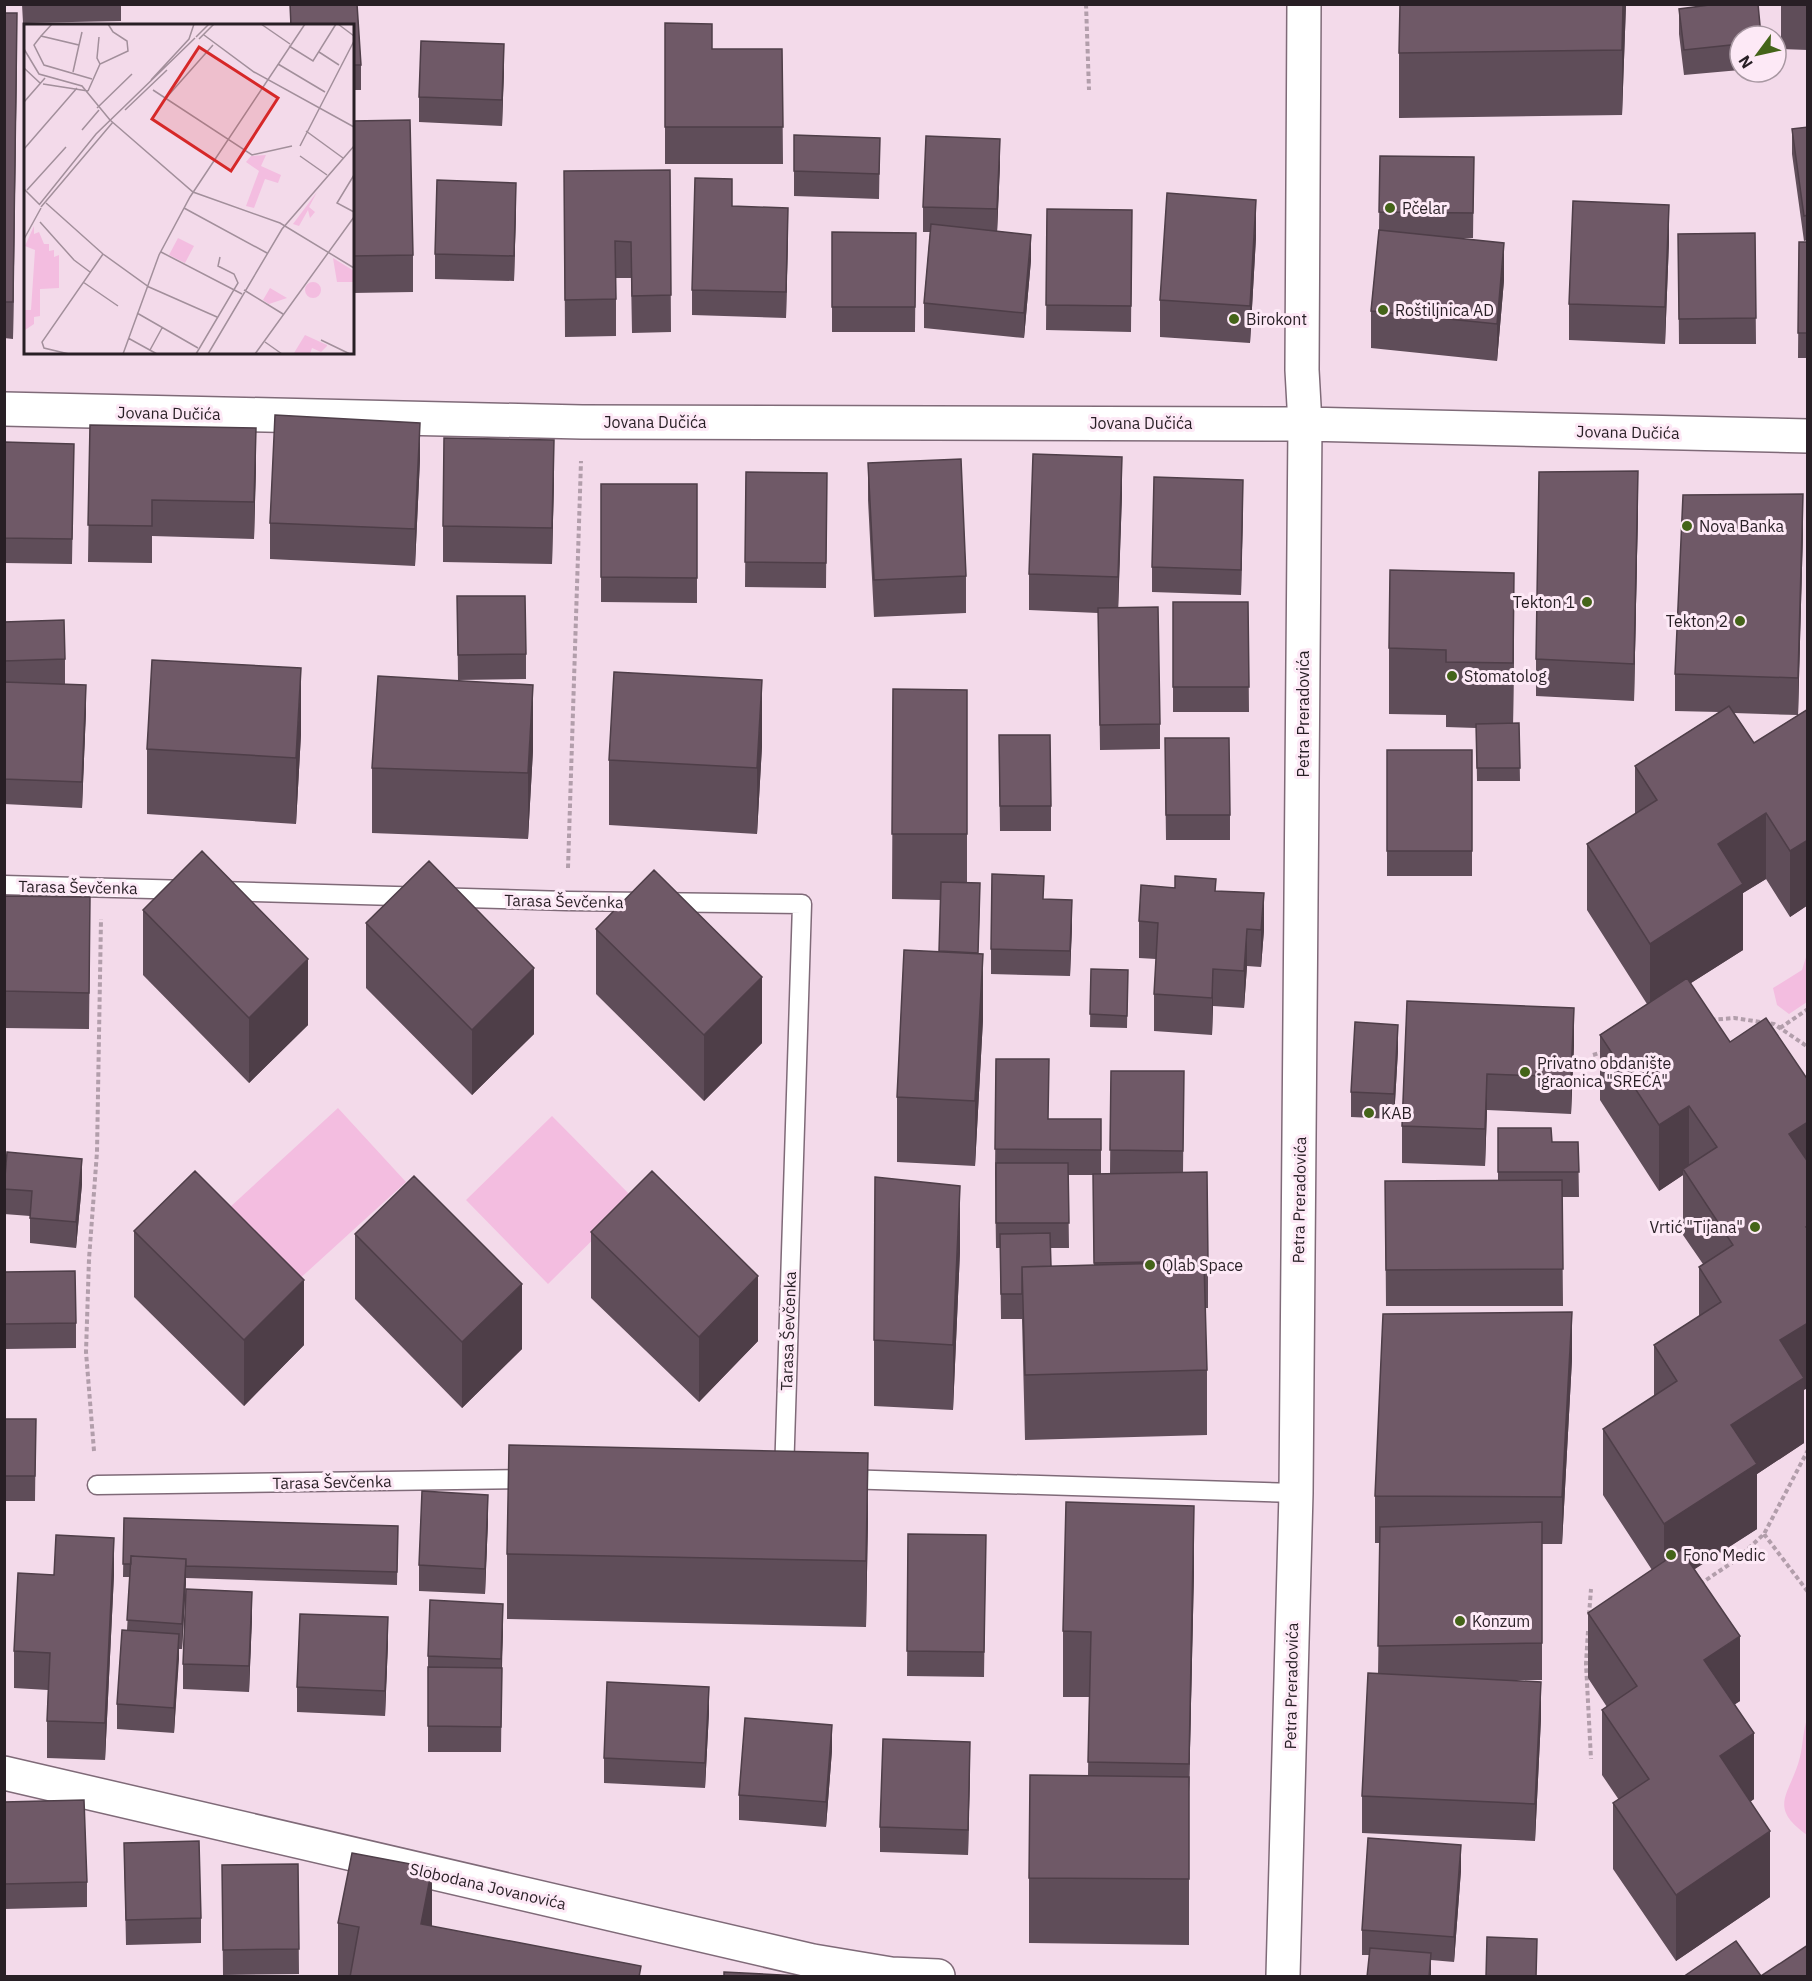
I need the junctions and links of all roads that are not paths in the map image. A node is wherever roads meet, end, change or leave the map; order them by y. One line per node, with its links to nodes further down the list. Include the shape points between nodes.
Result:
1 (1304, 4): 3 (street)
2 (4, 409): 3 (street, Jovana Dučića, via 582,422)
3 (1305, 423): 4 (street, Jovana Dučića); 10 (street, Petra Preradovića)
4 (1808, 436)
5 (4, 885): 6 (lane, Tarasa Ševčenka, via 802,904 778,1477)
6 (807, 1477)
7 (831, 1478): 10 (lane)
8 (547, 1479): 9 (lane, Tarasa Ševčenka)
9 (97, 1485)
10 (1296, 1493): 13 (street, Petra Preradovića)
11 (4, 1773): 12 (street, Slobodana Jovanovića, via 813,1961)
12 (938, 1977)
13 (1284, 1977)

